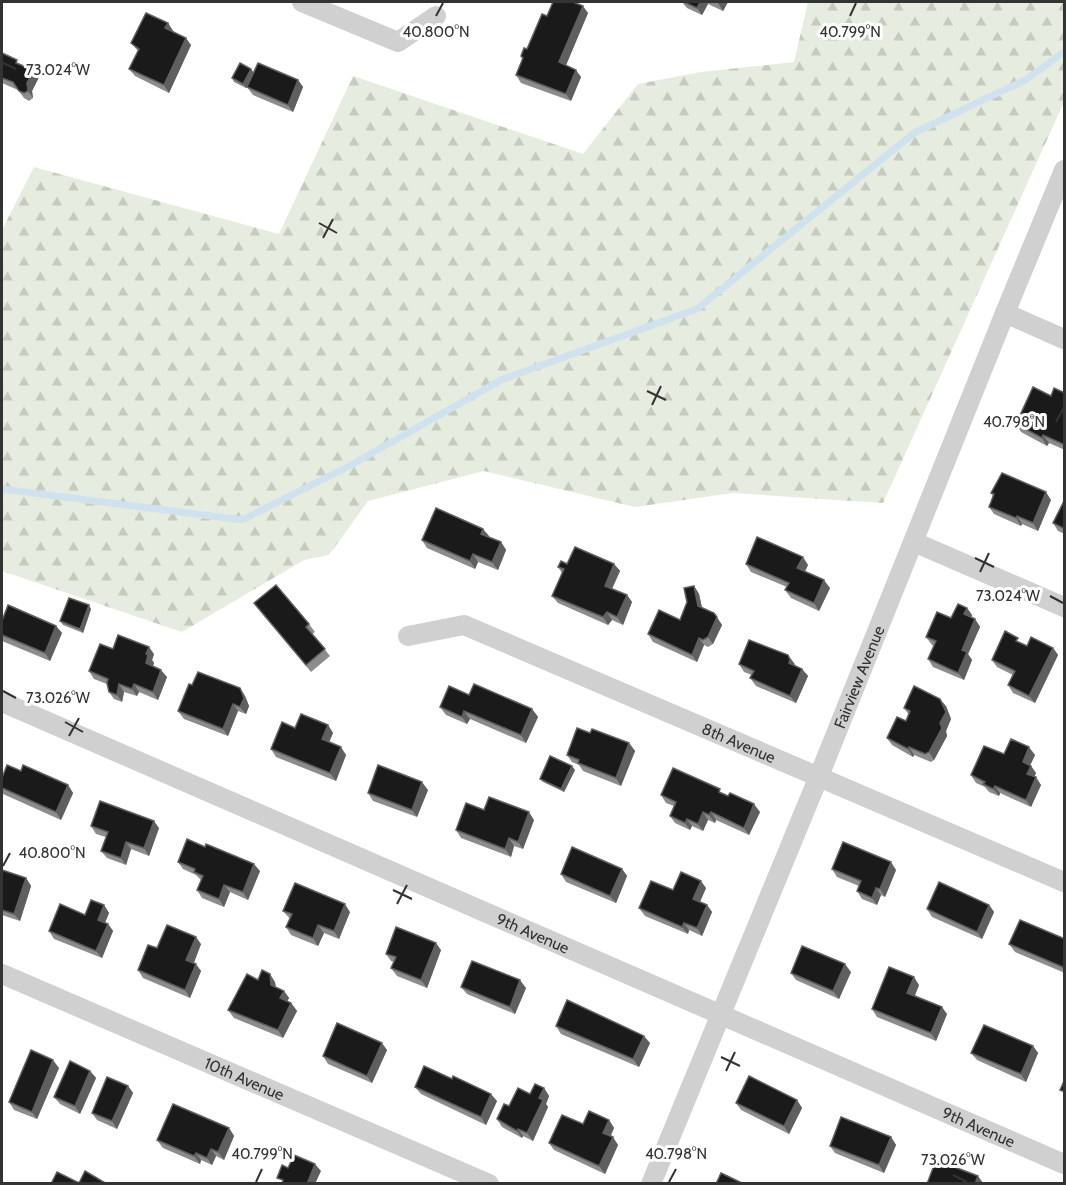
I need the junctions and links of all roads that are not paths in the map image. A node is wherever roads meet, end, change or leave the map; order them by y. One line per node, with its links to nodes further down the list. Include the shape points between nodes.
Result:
1 (302, 2): 2 (street, via 398,42)
2 (436, 16)
3 (1065, 170): 4 (street, Fairview Avenue)
4 (1005, 313): 5 (street); 6 (street, Fairview Avenue)
5 (1065, 339)
6 (914, 542): 7 (street); 10 (street, Fairview Avenue)
7 (1065, 607)
8 (408, 636): 10 (street, 8th Avenue, via 464,625)
9 (2, 702): 13 (street, 9th Avenue)
10 (819, 776): 11 (street, 8th Avenue); 13 (street, Fairview Avenue)
11 (1065, 882)
12 (2, 974): 15 (street, 10th Avenue)
13 (722, 1014): 14 (street, 9th Avenue); 16 (street, Fairview Avenue)
14 (1065, 1164)
15 (489, 1184)
16 (651, 1184)

